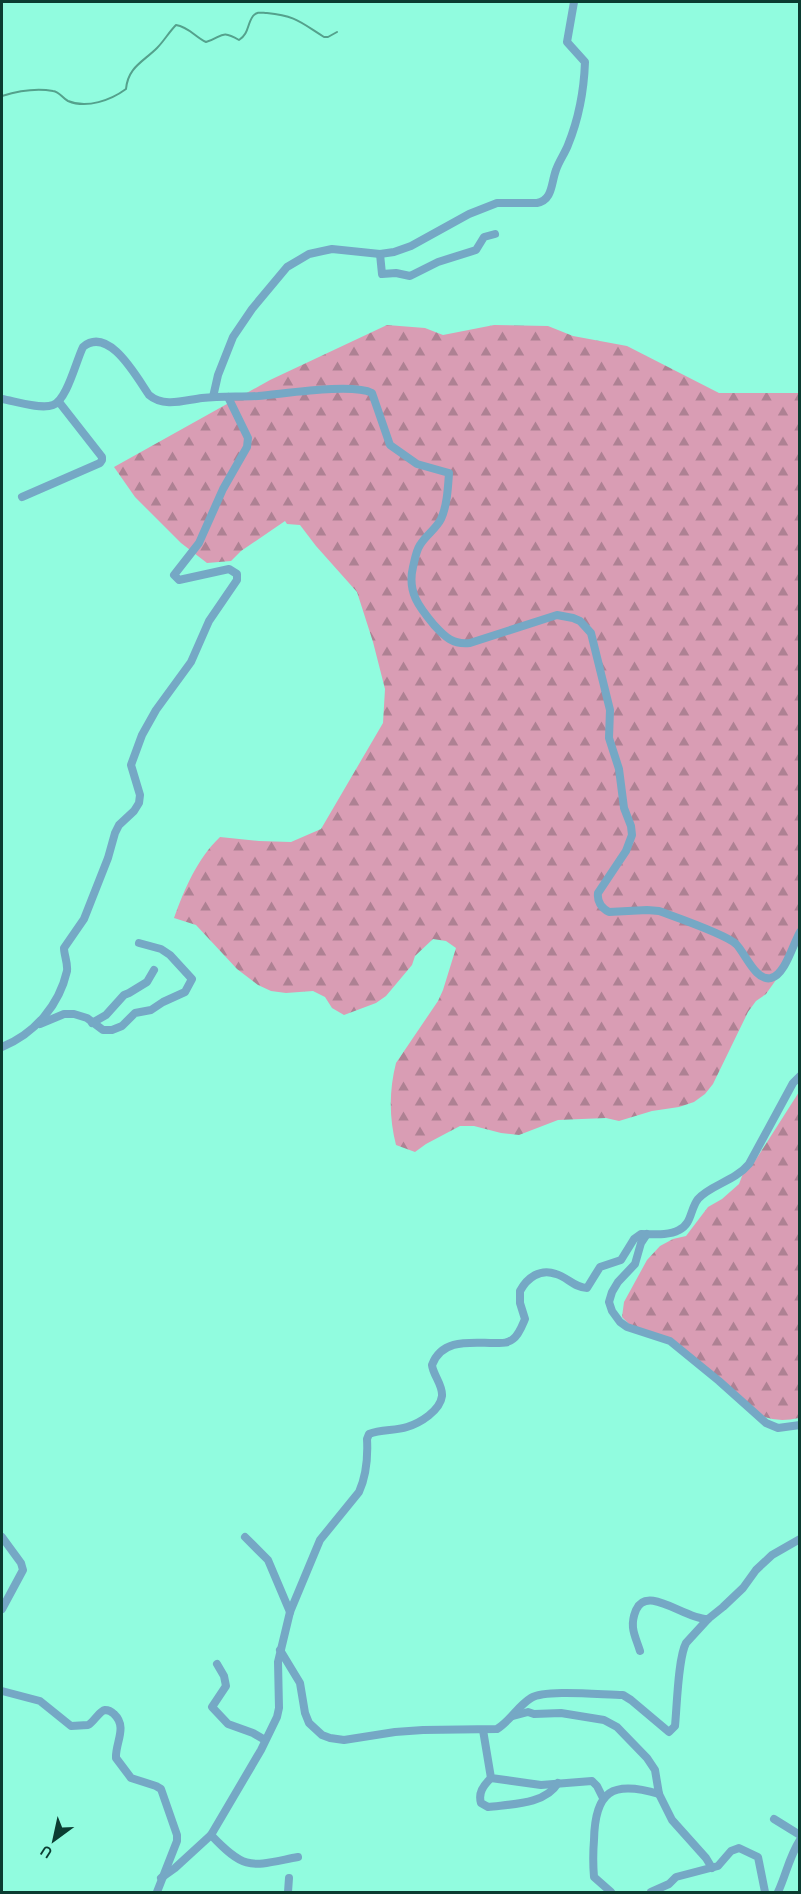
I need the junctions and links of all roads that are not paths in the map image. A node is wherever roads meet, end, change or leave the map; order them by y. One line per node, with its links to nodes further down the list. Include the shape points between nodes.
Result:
1 (574, 2): 3 (street, via 567,42 585,62 583,84 577,120 556,168 549,197 537,203 496,203 411,246)
2 (495, 234): 3 (street, via 484,237 476,250 410,276 382,274)
3 (380, 254): 4 (street, via 332,249 309,254 287,267 233,337)
4 (213, 397): 5 (street); 7 (street, via 157,400 149,395 117,351 94,342 83,347)
5 (228, 397): 9 (street, via 367,390 374,396 390,445 417,464 448,472 444,513 418,549 411,586 420,608 450,641 470,643 557,615 573,618 588,628 610,710 609,738 632,835 626,851 598,892 597,898 604,908 609,912 659,912 728,938 756,971 770,979 781,973); 13 (street, via 248,438 247,447 199,543 174,575 179,580 229,569 236,572 237,580 209,621 191,662 142,735 131,765 139,803 115,833 84,919 64,948 67,968 61,985)
6 (2, 399): 7 (street, via 49,406)
7 (59, 402): 8 (street, via 102,460)
8 (22, 497)
9 (800, 932)
10 (139, 943): 12 (street, via 164,951 192,982 185,992 151,1010 135,1013 117,1029 103,1030)
11 (154, 970): 12 (street, via 147,982 124,994 106,1015)
12 (92, 1023): 13 (street, via 87,1018 64,1014)
13 (37, 1026): 14 (street)
14 (2, 1047)
15 (800, 1076): 16 (street, via 744,1170 701,1196 682,1229)
16 (647, 1234): 17 (street, via 634,1264 612,1292 609,1302 620,1322 670,1341 766,1424 778,1428); 22 (street, via 634,1239 621,1260 600,1267 587,1288 556,1274 532,1276 520,1291 525,1319 510,1341 452,1344 437,1353 432,1365 442,1394 439,1405 407,1427 369,1434 366,1473 359,1492 320,1540)
17 (800, 1425)
18 (2, 1537): 21 (street, via 23,1570)
19 (245, 1537): 22 (street, via 268,1560)
20 (800, 1539): 23 (street, via 772,1555)
21 (2, 1609)
22 (291, 1612): 24 (street)
23 (708, 1619): 25 (street, via 688,1615 656,1600 645,1600 638,1606 632,1623); 28 (street, via 684,1647 675,1726 671,1731 623,1695 543,1694 529,1700)
24 (280, 1650): 29 (street, via 300,1683 309,1723 322,1735 344,1740 423,1730); 30 (street, via 279,1708)
25 (640, 1651)
26 (217, 1664): 30 (street, via 226,1686 213,1708 228,1724)
27 (2, 1692): 42 (street, via 40,1701 71,1726 88,1725 106,1710 117,1717 121,1730 116,1758 131,1778 161,1789 177,1835 176,1846)
28 (513, 1716): 29 (street, via 497,1729); 33 (street, via 528,1712 561,1713 617,1726 655,1770)
29 (483, 1731): 31 (street)
30 (266, 1740): 36 (street)
31 (490, 1778): 32 (street, via 541,1785); 32 (street, via 482,1788 480,1801 488,1807 532,1801)
32 (558, 1783): 34 (street, via 591,1781)
33 (659, 1794): 34 (street, via 630,1788); 40 (street, via 672,1820)
34 (603, 1798): 44 (street, via 596,1814 594,1871 597,1880)
35 (774, 1819): 37 (street)
36 (211, 1835): 39 (street, via 228,1853 246,1863 256,1865); 42 (street)
37 (800, 1835)
38 (800, 1840): 47 (street)
39 (298, 1857)
40 (712, 1868): 45 (street, via 676,1877); 46 (street, via 721,1865 731,1851 741,1848 756,1855)
41 (289, 1878): 43 (street)
42 (157, 1887)
43 (288, 1893)
44 (611, 1893)
45 (651, 1893)
46 (765, 1893)
47 (778, 1893)

